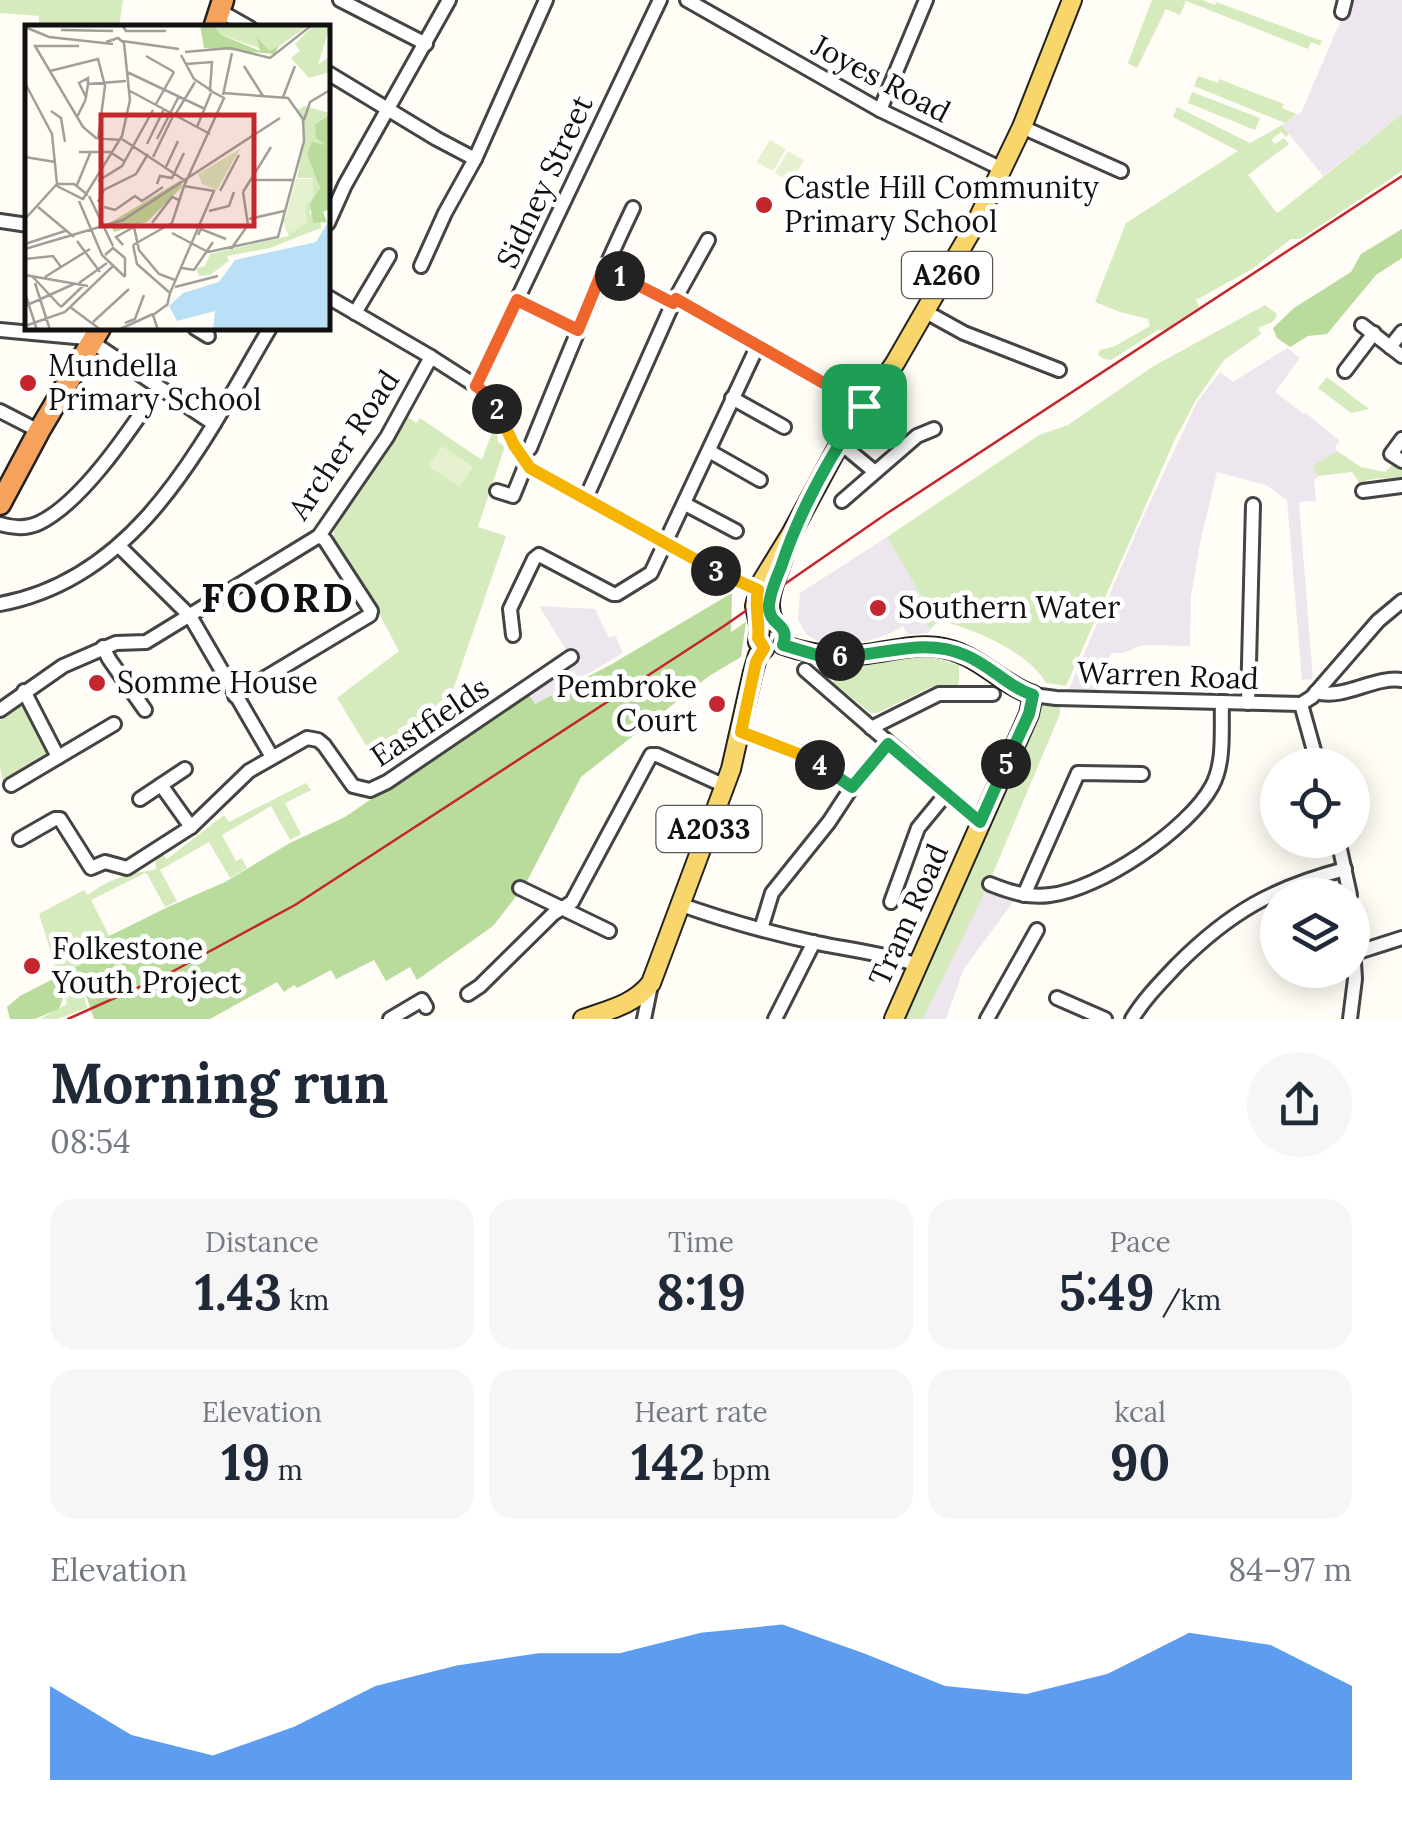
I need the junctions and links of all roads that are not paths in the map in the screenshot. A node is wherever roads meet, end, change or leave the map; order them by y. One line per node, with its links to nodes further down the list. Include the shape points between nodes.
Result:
1 (340, 0): 10 (street)
2 (449, 0): 10 (street)
3 (546, 0): 15 (street)
4 (660, 0): 27 (street, Sidney Street)
5 (687, 0): 13 (street, Joyes Road)
6 (926, 0): 13 (street)
7 (1072, 0): 14 (main road, A260)
8 (219, 13): 9 (street)
9 (244, 25)
10 (426, 44): 12 (street)
11 (330, 74): 12 (street)
12 (388, 108): 15 (street); 19 (street)
13 (880, 110): 16 (street, Joyes Road)
14 (1022, 128): 16 (main road, A260); 17 (street)
15 (474, 159): 24 (street)
16 (1002, 169): 29 (main road, A260)
17 (1121, 171)
18 (633, 208): 25 (street)
19 (330, 218)
20 (0, 221): 21 (street)
21 (25, 225)
22 (708, 240): 28 (street)
23 (388, 256): 30 (street)
24 (421, 266)
25 (604, 267): 28 (street); 34 (street)
26 (330, 298): 30 (street)
27 (517, 300): 34 (street); 43 (street, Sidney Street)
28 (675, 301): 38 (street); 63 (street)
29 (926, 312): 41 (street); 46 (main road, A260)
30 (355, 314): 40 (street)
31 (0, 330): 36 (street)
32 (198, 330): 37 (street)
33 (269, 330): 48 (street)
34 (578, 330): 55 (street)
35 (1402, 332): 39 (street)
36 (96, 334): 44 (street); 51 (highway)
37 (208, 336)
38 (758, 345): 45 (street); 46 (street)
39 (1396, 351): 42 (street, via 1368,329)
40 (430, 357): 43 (street); 70 (street, Archer Road)
41 (1059, 370)
42 (1345, 370)
43 (476, 386): 55 (street, via 494,403)
44 (159, 387): 48 (street); 67 (street, via 115,450 65,504 30,526)
45 (732, 398): 49 (street); 54 (street)
46 (864, 406): 53 (main road, A260)
47 (0, 411): 51 (street)
48 (214, 424): 72 (street)
49 (784, 427)
50 (924, 428): 57 (street)
51 (39, 431): 64 (highway)
52 (1402, 439): 56 (street, via 1392,454)
53 (840, 443): 57 (street); 69 (main road, A260)
54 (708, 452): 58 (street); 65 (street)
55 (524, 460): 60 (street, via 513,496); 63 (street)
56 (1402, 461)
57 (876, 472): 62 (street)
58 (760, 480)
59 (1402, 486): 61 (street)
60 (497, 491)
61 (1363, 491)
62 (846, 492)
63 (586, 498): 71 (street)
64 (0, 504)
65 (685, 504): 68 (street); 71 (street)
66 (1253, 505): 91 (street)
67 (0, 524)
68 (736, 531)
69 (791, 534): 73 (main road, A260); 77 (main road, A260)
70 (320, 536): 76 (street, Archer Road); 89 (street, via 370,615)
71 (666, 543): 73 (street); 78 (street, via 650,574 617,594 539,556 510,608)
72 (119, 546): 75 (street, via 57,587); 76 (street)
73 (758, 590): 77 (main road, via 755,606)
74 (1402, 601): 87 (street)
75 (0, 604)
76 (190, 616): 80 (street, Archer Road, via 146,642); 89 (street)
77 (767, 626): 79 (main road, via 785,631); 81 (main road, via 758,642)
78 (514, 636)
79 (783, 645): 81 (main road); 85 (main road, via 829,656 939,647 974,659)
80 (103, 647): 86 (street, Archer Road); 94 (street)
81 (764, 648): 97 (main road, A2033)
82 (571, 657): 101 (street, Eastfields, via 513,688 370,790 353,786 314,739)
83 (806, 670): 96 (street, via 823,677)
84 (1402, 680): 87 (street, via 1332,695)
85 (1025, 691): 90 (street, Warren Road, via 1056,698); 110 (main road, Tram Road, via 1023,724)
86 (24, 692): 93 (street, Archer Road); 100 (street)
87 (1316, 692): 92 (street)
88 (993, 694): 96 (street, via 971,687 939,694)
89 (235, 696): 101 (street)
90 (1222, 702): 91 (street, Warren Road); 118 (street, via 1218,773 1190,815 1090,884 1058,894)
91 (1248, 703): 92 (street, Warren Road)
92 (1301, 704): 99 (street)
93 (0, 710)
94 (146, 710)
95 (114, 724): 100 (street)
96 (871, 728): 98 (street)
97 (741, 732): 106 (main road, A2033); 107 (street, via 809,758)
98 (888, 744): 107 (street); 108 (street)
99 (1313, 748)
100 (58, 757): 104 (street)
101 (272, 757): 111 (street, Eastfields)
102 (185, 769): 105 (street)
103 (1142, 774): 118 (street, via 1078,773)
104 (11, 785)
105 (161, 785): 109 (street); 111 (street)
106 (726, 786): 120 (main road, A2033); 121 (street, via 652,755)
107 (852, 787): 122 (street, via 772,893)
108 (946, 794): 110 (street); 119 (street, via 918,828)
109 (140, 799)
110 (980, 822): 128 (main road, Tram Road)
111 (191, 827): 112 (street, Eastfields, via 132,866 104,862 86,872 60,820)
112 (20, 839)
113 (1342, 858): 114 (street)
114 (1345, 869): 115 (street); 142 (street, via 1283,889 1234,915 1164,978)
115 (1347, 878)
116 (990, 884): 118 (street)
117 (520, 888): 121 (street)
118 (1024, 894)
119 (891, 902)
120 (679, 904): 122 (street); 129 (main road, A2033)
121 (564, 909): 124 (street); 131 (street)
122 (761, 929): 126 (street)
123 (1037, 930): 140 (street)
124 (609, 932)
125 (1402, 938): 127 (street)
126 (814, 942): 128 (street); 138 (street)
127 (1370, 948)
128 (918, 965): 139 (main road, Tram Road)
129 (651, 982): 134 (main road); 137 (street)
130 (1354, 988): 143 (street)
131 (468, 994)
132 (1057, 998): 141 (street)
133 (426, 1007): 135 (street, via 422,1000)
134 (614, 1009): 136 (main road); 137 (street)
135 (390, 1019)
136 (583, 1019)
137 (643, 1019)
138 (775, 1019)
139 (894, 1019)
140 (987, 1019)
141 (1105, 1019)
142 (1132, 1019)
143 (1350, 1019)

